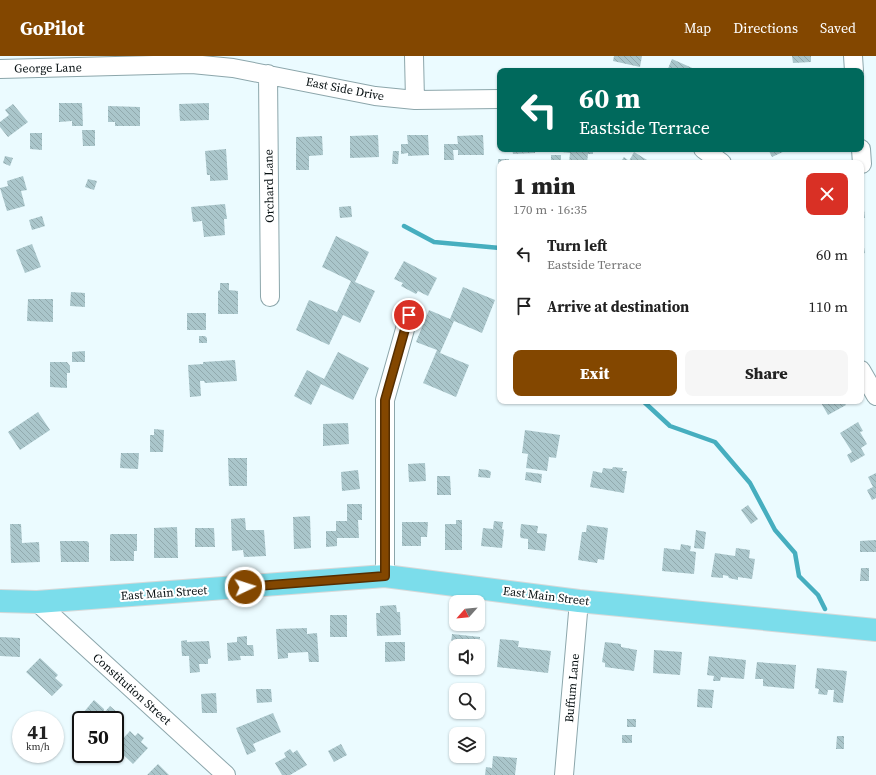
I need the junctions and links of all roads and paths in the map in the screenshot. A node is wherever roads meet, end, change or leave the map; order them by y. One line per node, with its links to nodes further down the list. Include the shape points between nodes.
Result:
1 (414, 56): 8 (street)
2 (853, 56): 4 (street)
3 (192, 60): 5 (street, George Lane); 6 (street, East Side Drive)
4 (854, 68)
5 (0, 69)
6 (268, 74): 8 (street, East Side Drive, via 375,96); 11 (street, Orchard Lane)
7 (497, 99): 8 (street, East Side Drive)
8 (415, 100)
9 (707, 152): 10 (street)
10 (718, 160)
11 (270, 297)
12 (409, 315): 15 (street, via 385,400)
13 (864, 375): 14 (street)
14 (876, 396)
15 (385, 576): 17 (main road, East Main Street); 18 (main road, East Main Street)
16 (0, 601): 18 (main road, East Main Street)
17 (580, 601): 19 (main road, East Main Street); 21 (street, Buffum Lane)
18 (37, 602): 20 (street, Constitution Street)
19 (876, 630)
20 (226, 775)
21 (564, 775)

